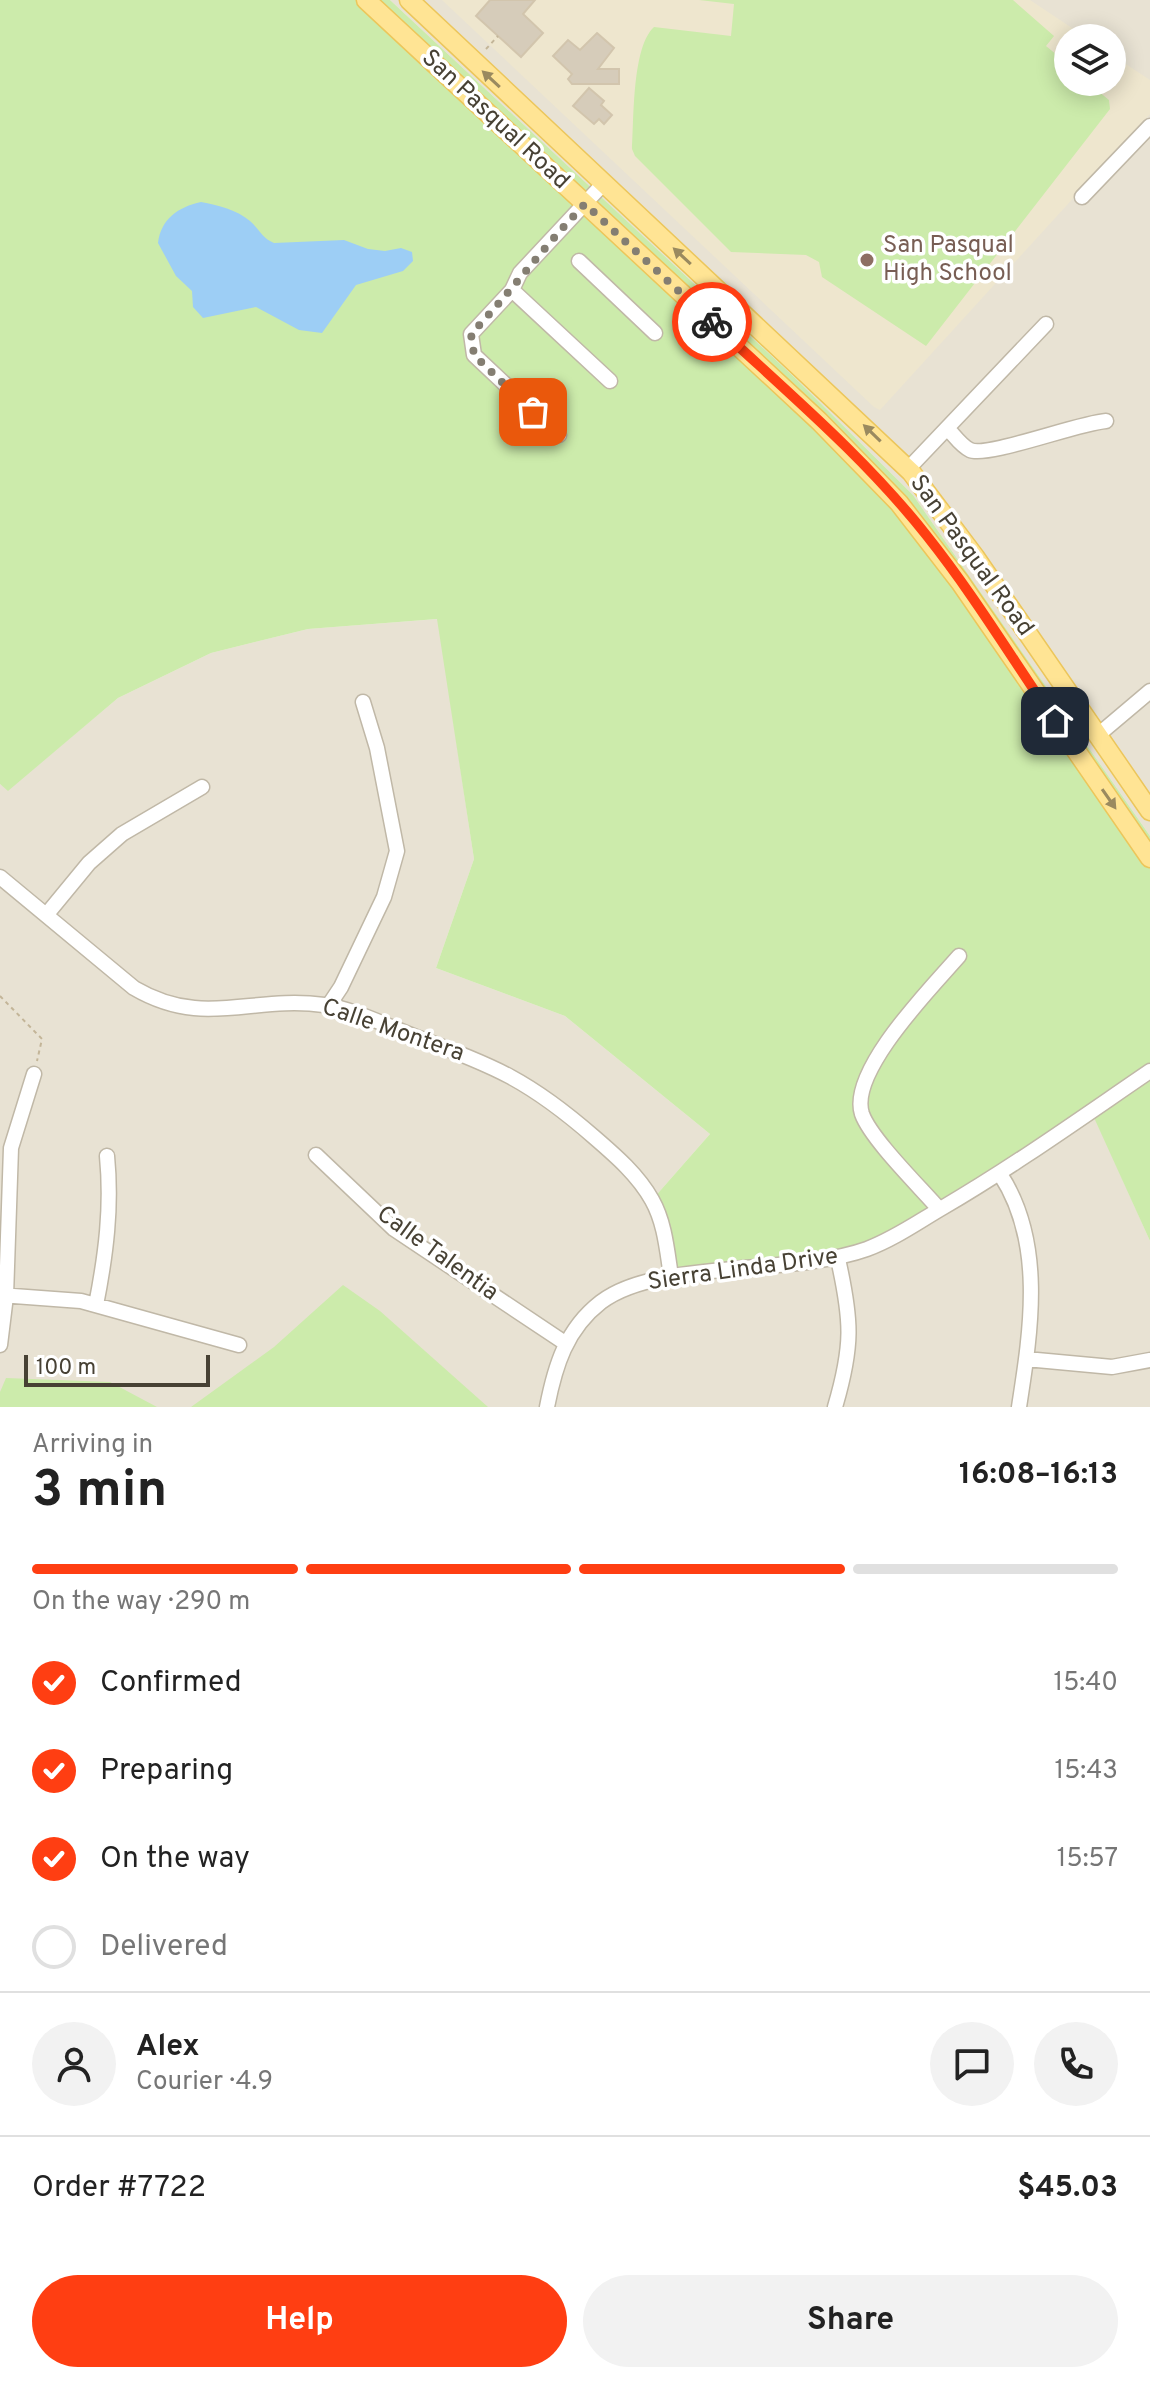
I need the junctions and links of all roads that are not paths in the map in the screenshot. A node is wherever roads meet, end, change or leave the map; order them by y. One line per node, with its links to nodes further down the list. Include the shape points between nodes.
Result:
1 (366, 0): 6 (main road, San Pasqual Road)
2 (409, 0): 4 (main road, San Pasqual Road, one-way to 2)
3 (1150, 126): 5 (street)
4 (604, 183): 6 (street); 15 (main road, San Pasqual Road, one-way to 4)
5 (1082, 197)
6 (585, 204): 8 (street, via 520,273); 21 (main road, San Pasqual Road, one-way to 21, via 819,421 899,503 960,582)
7 (579, 261): 10 (street)
8 (512, 290): 11 (street); 14 (street, via 471,334 474,355)
9 (1046, 324): 13 (street)
10 (655, 333)
11 (610, 381)
12 (1106, 421): 13 (street, via 979,453)
13 (947, 428): 15 (street)
14 (559, 435)
15 (908, 469): 18 (main road, San Pasqual Road)
16 (1150, 691): 18 (street)
17 (363, 702): 25 (street, via 397,851 384,897)
18 (1098, 735): 20 (main road, San Pasqual Road)
19 (202, 787): 23 (street, via 122,834 89,863)
20 (1150, 811)
21 (1150, 858)
22 (0, 877): 23 (street, Calle Montera)
23 (47, 914): 25 (street, Calle Montera, via 153,999 206,1011 288,1001)
24 (959, 956): 31 (street, via 878,1056 859,1099 873,1131)
25 (329, 1005): 33 (street, Calle Montera, via 493,1065 551,1099 626,1165 652,1200)
26 (1150, 1071): 30 (street, Sierra Linda Drive)
27 (34, 1074): 34 (street, via 11,1148)
28 (316, 1155): 36 (street, Calle Talentia, via 394,1229)
29 (107, 1156): 35 (street, via 111,1193)
30 (1000, 1174): 31 (street, Sierra Linda Drive); 39 (street, via 1024,1219 1030,1258)
31 (939, 1209): 32 (street, Sierra Linda Drive, via 871,1248)
32 (838, 1259): 33 (street, Sierra Linda Drive); 42 (street, via 851,1341)
33 (671, 1276): 36 (street, Sierra Linda Drive, via 602,1301)
34 (3, 1296): 35 (street); 37 (street)
35 (96, 1305): 38 (street)
36 (565, 1343): 41 (street, Sierra Linda Drive)
37 (0, 1345)
38 (239, 1345)
39 (1026, 1359): 40 (street, via 1112,1367); 43 (street)
40 (1150, 1360)
41 (547, 1407)
42 (835, 1407)
43 (1019, 1407)

